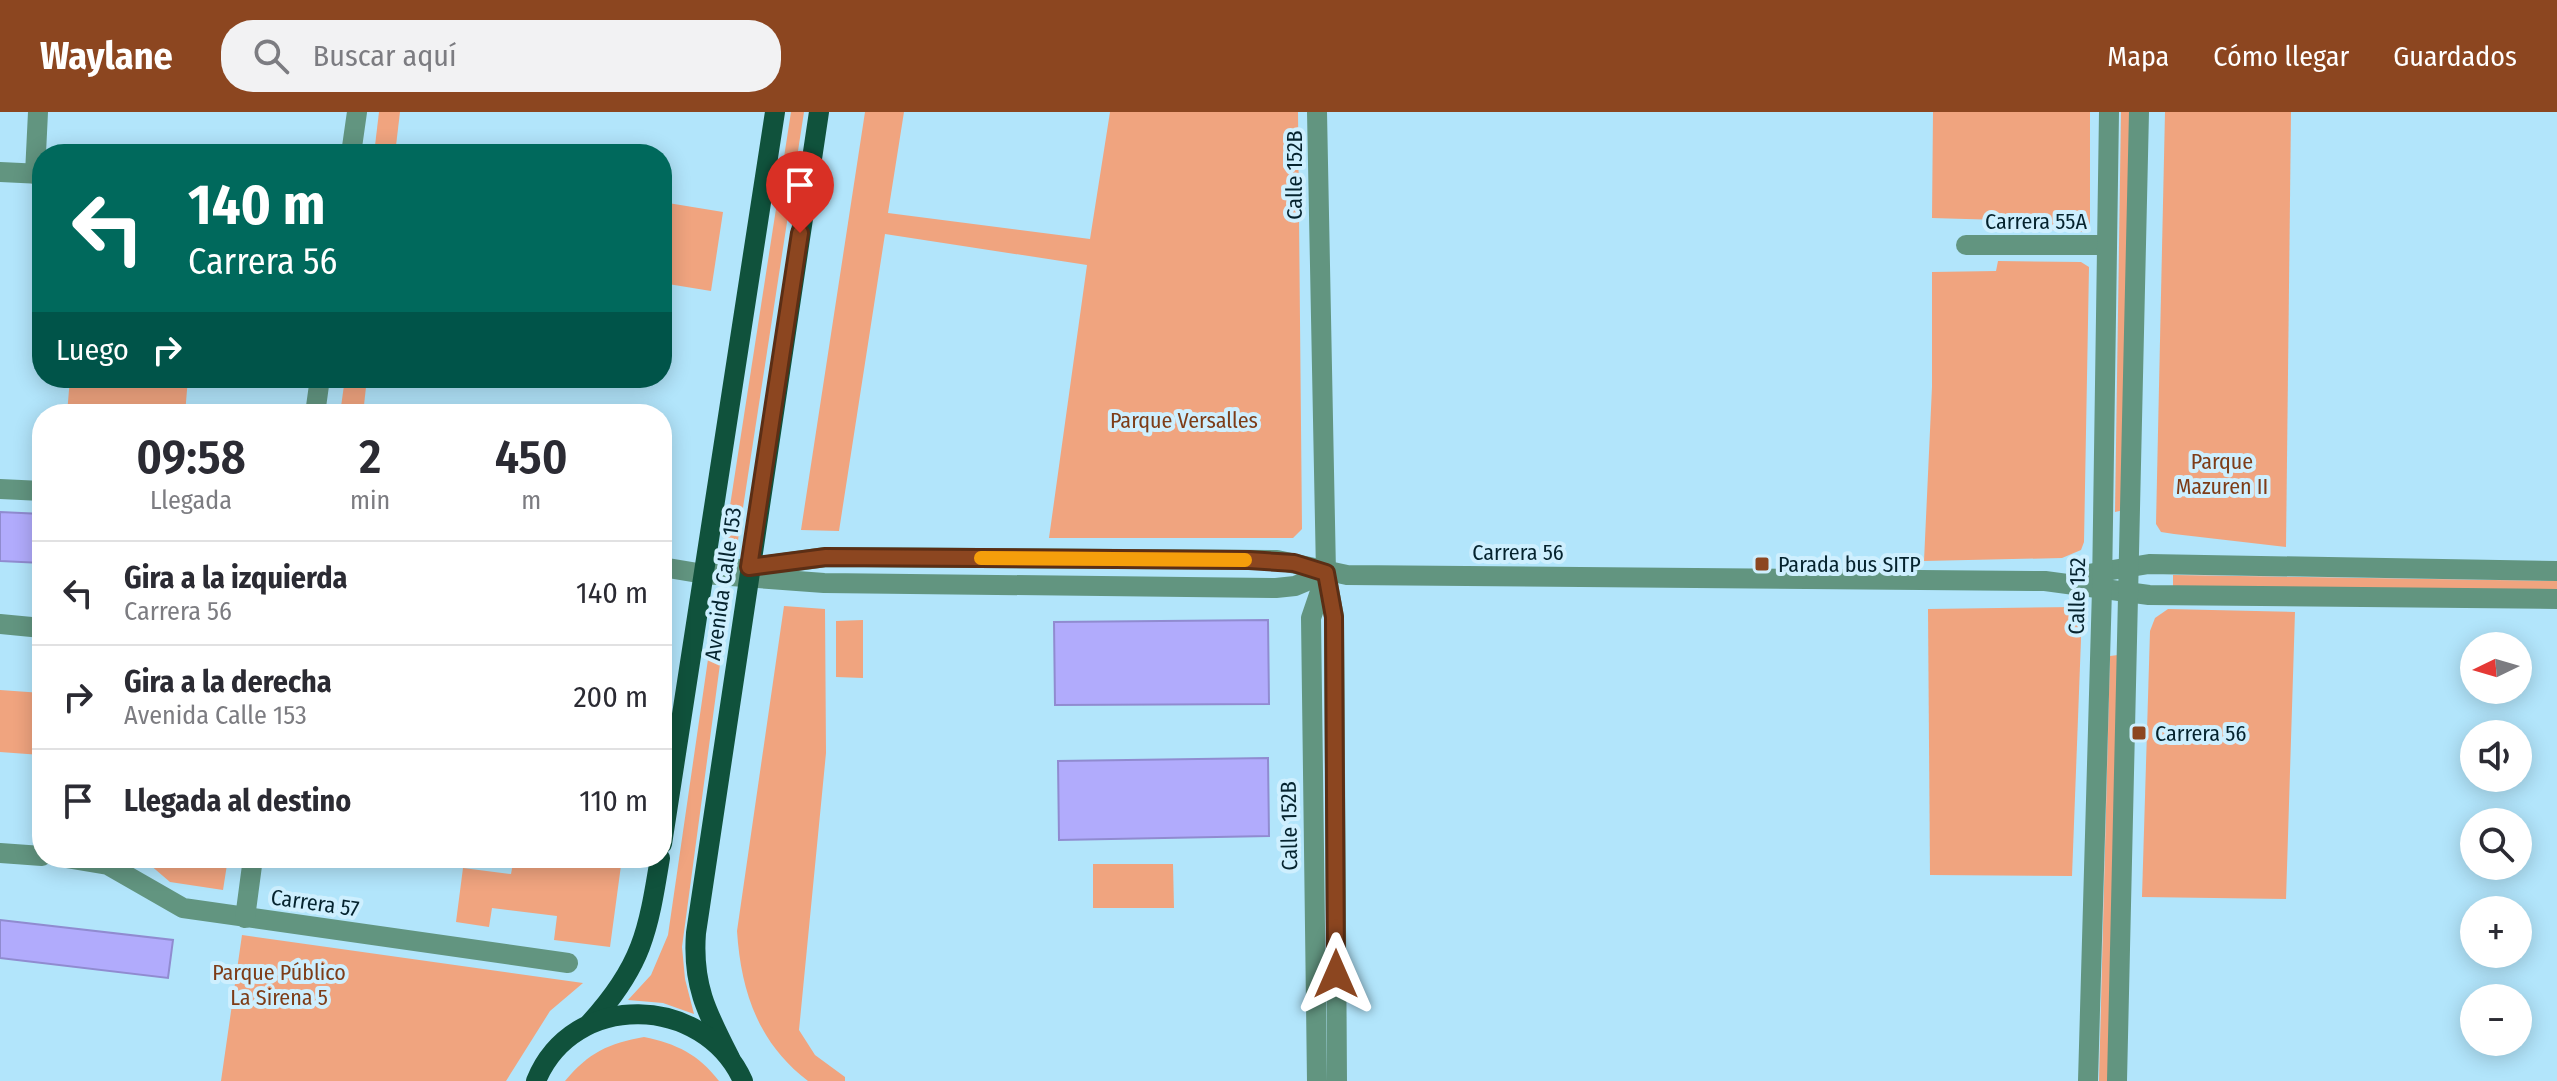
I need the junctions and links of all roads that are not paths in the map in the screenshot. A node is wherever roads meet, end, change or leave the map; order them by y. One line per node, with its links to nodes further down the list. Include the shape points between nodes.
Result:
1 (38, 112): 8 (street)
2 (357, 112): 9 (street)
3 (775, 112): 21 (main road, Avenida Calle 153)
4 (819, 112): 19 (main road, Avenida Calle 153)
5 (1317, 112): 20 (street, Calle 152B)
6 (2109, 112): 13 (street, Calle 152)
7 (2139, 112): 16 (street)
8 (39, 144)
9 (352, 144)
10 (0, 172): 11 (street)
11 (32, 174)
12 (1966, 245): 13 (street, Carrera 55A)
13 (2107, 245): 22 (street, Calle 152)
14 (0, 489): 15 (street)
15 (32, 491)
16 (2130, 567): 18 (street, Carrera 56); 22 (street, Carrera 56); 23 (street)
17 (672, 569): 21 (street, Carrera 56)
18 (2557, 571)
19 (749, 573): 20 (street, Carrera 56, via 824,583 1276,588); 21 (street, Carrera 56); 36 (main road, Avenida Calle 153, via 694,956 699,994)
20 (1326, 573): 22 (street, Carrera 56); 39 (street, Calle 152B, via 1311,618); 40 (street, Calle 152B, via 1334,617)
21 (704, 574): 27 (main road, Avenida Calle 153)
22 (2102, 580): 23 (street, Carrera 56); 41 (street, Calle 152)
23 (2129, 592): 24 (street, Carrera 56); 42 (street)
24 (2557, 599)
25 (0, 624): 26 (street)
26 (32, 627)
27 (672, 780)
28 (0, 853): 29 (street)
29 (32, 855)
30 (113, 868): 33 (street, Carrera 57, via 183,908)
31 (252, 868): 33 (street)
32 (658, 868): 35 (main road, via 644,943 625,980)
33 (245, 918): 34 (street, Carrera 57)
34 (568, 963)
35 (589, 1024): 36 (main road, via 625,1013 664,1016 701,1031); 37 (main road, via 559,1045)
36 (730, 1058): 38 (main road)
37 (536, 1081)
38 (743, 1081)
39 (1317, 1081)
40 (1337, 1081)
41 (2088, 1081)
42 (2117, 1081)

